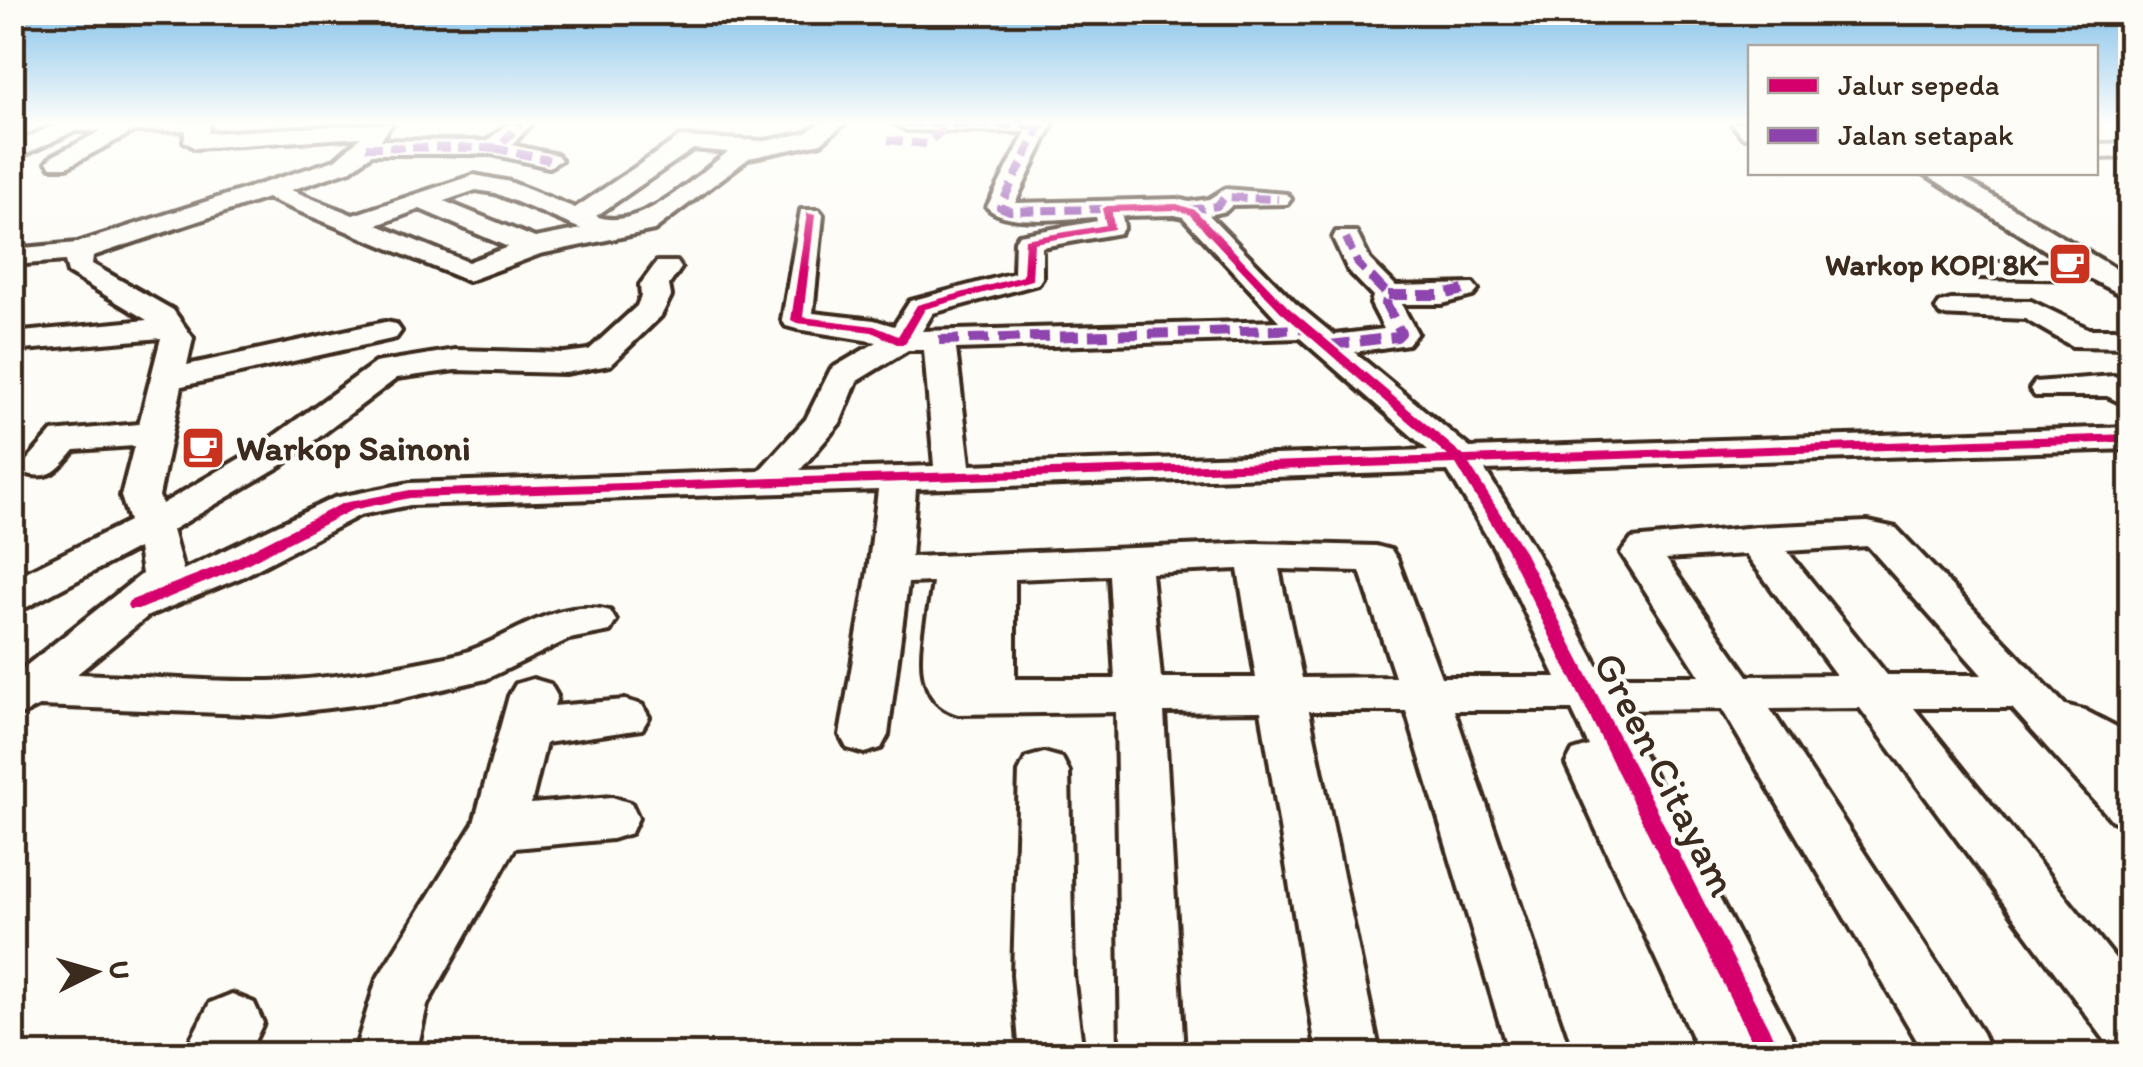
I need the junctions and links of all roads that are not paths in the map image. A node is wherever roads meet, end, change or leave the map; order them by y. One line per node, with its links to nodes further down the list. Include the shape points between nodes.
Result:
1 (321, 173): 7 (street)
2 (642, 173): 8 (street)
3 (713, 173): 16 (street, via 645,224)
4 (1016, 173): 11 (street, via 1000,207)
5 (1939, 175): 22 (street)
6 (501, 187): 8 (street); 10 (street, via 469,182); 14 (street)
7 (269, 190): 15 (street); 19 (street)
8 (610, 194): 14 (street)
9 (1278, 199): 12 (street, via 1225,197 1217,206)
10 (420, 200): 15 (street); 18 (street)
11 (1107, 209): 12 (street); 30 (street, via 1111,227 1029,241 1028,278 921,308)
12 (1189, 210): 31 (street)
13 (810, 215): 30 (street, via 798,320)
14 (575, 219): 16 (street)
15 (354, 224): 18 (street, via 464,272)
16 (612, 232): 18 (street)
17 (1346, 238): 26 (street, via 1358,264)
18 (532, 247)
19 (80, 251): 20 (street); 28 (street, via 78,267)
20 (12, 256)
21 (667, 268): 48 (street, via 654,285 650,310 599,358 443,361 387,370)
22 (2098, 270): 23 (street); 25 (street)
23 (1988, 271)
24 (1463, 290): 26 (street)
25 (2130, 290)
26 (1388, 295): 31 (street, via 1397,337)
27 (1951, 308): 34 (street, via 2031,310)
28 (172, 326): 33 (street); 35 (street, via 177,338)
29 (385, 332): 35 (street)
30 (891, 337): 32 (street); 46 (street, via 843,376 822,423)
31 (1318, 337): 32 (street); 41 (street)
32 (940, 340): 44 (street)
33 (12, 342)
34 (2105, 343)
35 (166, 380): 38 (street)
36 (2125, 386): 37 (street)
37 (2048, 389)
38 (153, 434): 42 (street, via 64,440); 48 (street, via 140,496)
39 (2089, 438): 40 (street); 41 (street); 43 (street)
40 (2130, 438)
41 (1459, 458): 44 (street); 60 (street, Green Citayam, via 1499,527 1487,548)
42 (41, 466)
43 (2130, 468)
44 (953, 475): 45 (street)
45 (898, 477): 46 (street); 53 (street)
46 (767, 485): 51 (street, via 381,497 348,506)
47 (1756, 539): 57 (street, via 1646,548 1641,554); 58 (street); 64 (street, via 1882,537)
48 (158, 547): 51 (street); 54 (street); 55 (street, via 160,581)
49 (1256, 556): 50 (street); 59 (street, via 1376,559); 62 (street)
50 (1130, 561): 52 (street); 61 (street)
51 (227, 568): 55 (street)
52 (974, 568): 53 (street); 61 (street, via 991,696)
53 (889, 570): 66 (street)
54 (12, 597)
55 (135, 605): 63 (street)
56 (594, 621): 63 (street, via 559,626 470,668 394,684 271,698)
57 (1734, 692): 58 (street); 60 (street); 80 (street)
58 (1874, 692): 64 (street); 72 (street)
59 (1424, 693): 60 (street); 62 (street); 77 (street)
60 (1571, 693): 78 (street, Green Citayam); 79 (street, Green Citayam)
61 (1139, 694): 62 (street); 75 (street)
62 (1282, 694): 76 (street)
63 (20, 696)
64 (2034, 702): 67 (street); 69 (street)
65 (624, 717): 71 (street, via 529,712)
66 (864, 735)
67 (2130, 761)
68 (1044, 772): 74 (street, via 1043,975)
69 (2130, 806)
70 (612, 818): 71 (street)
71 (500, 828): 73 (street, via 398,999)
72 (2130, 1024)
73 (386, 1054)
74 (1052, 1054)
75 (1152, 1054)
76 (1349, 1054)
77 (1540, 1054)
78 (1732, 1054)
79 (1770, 1054)
80 (1960, 1054)

